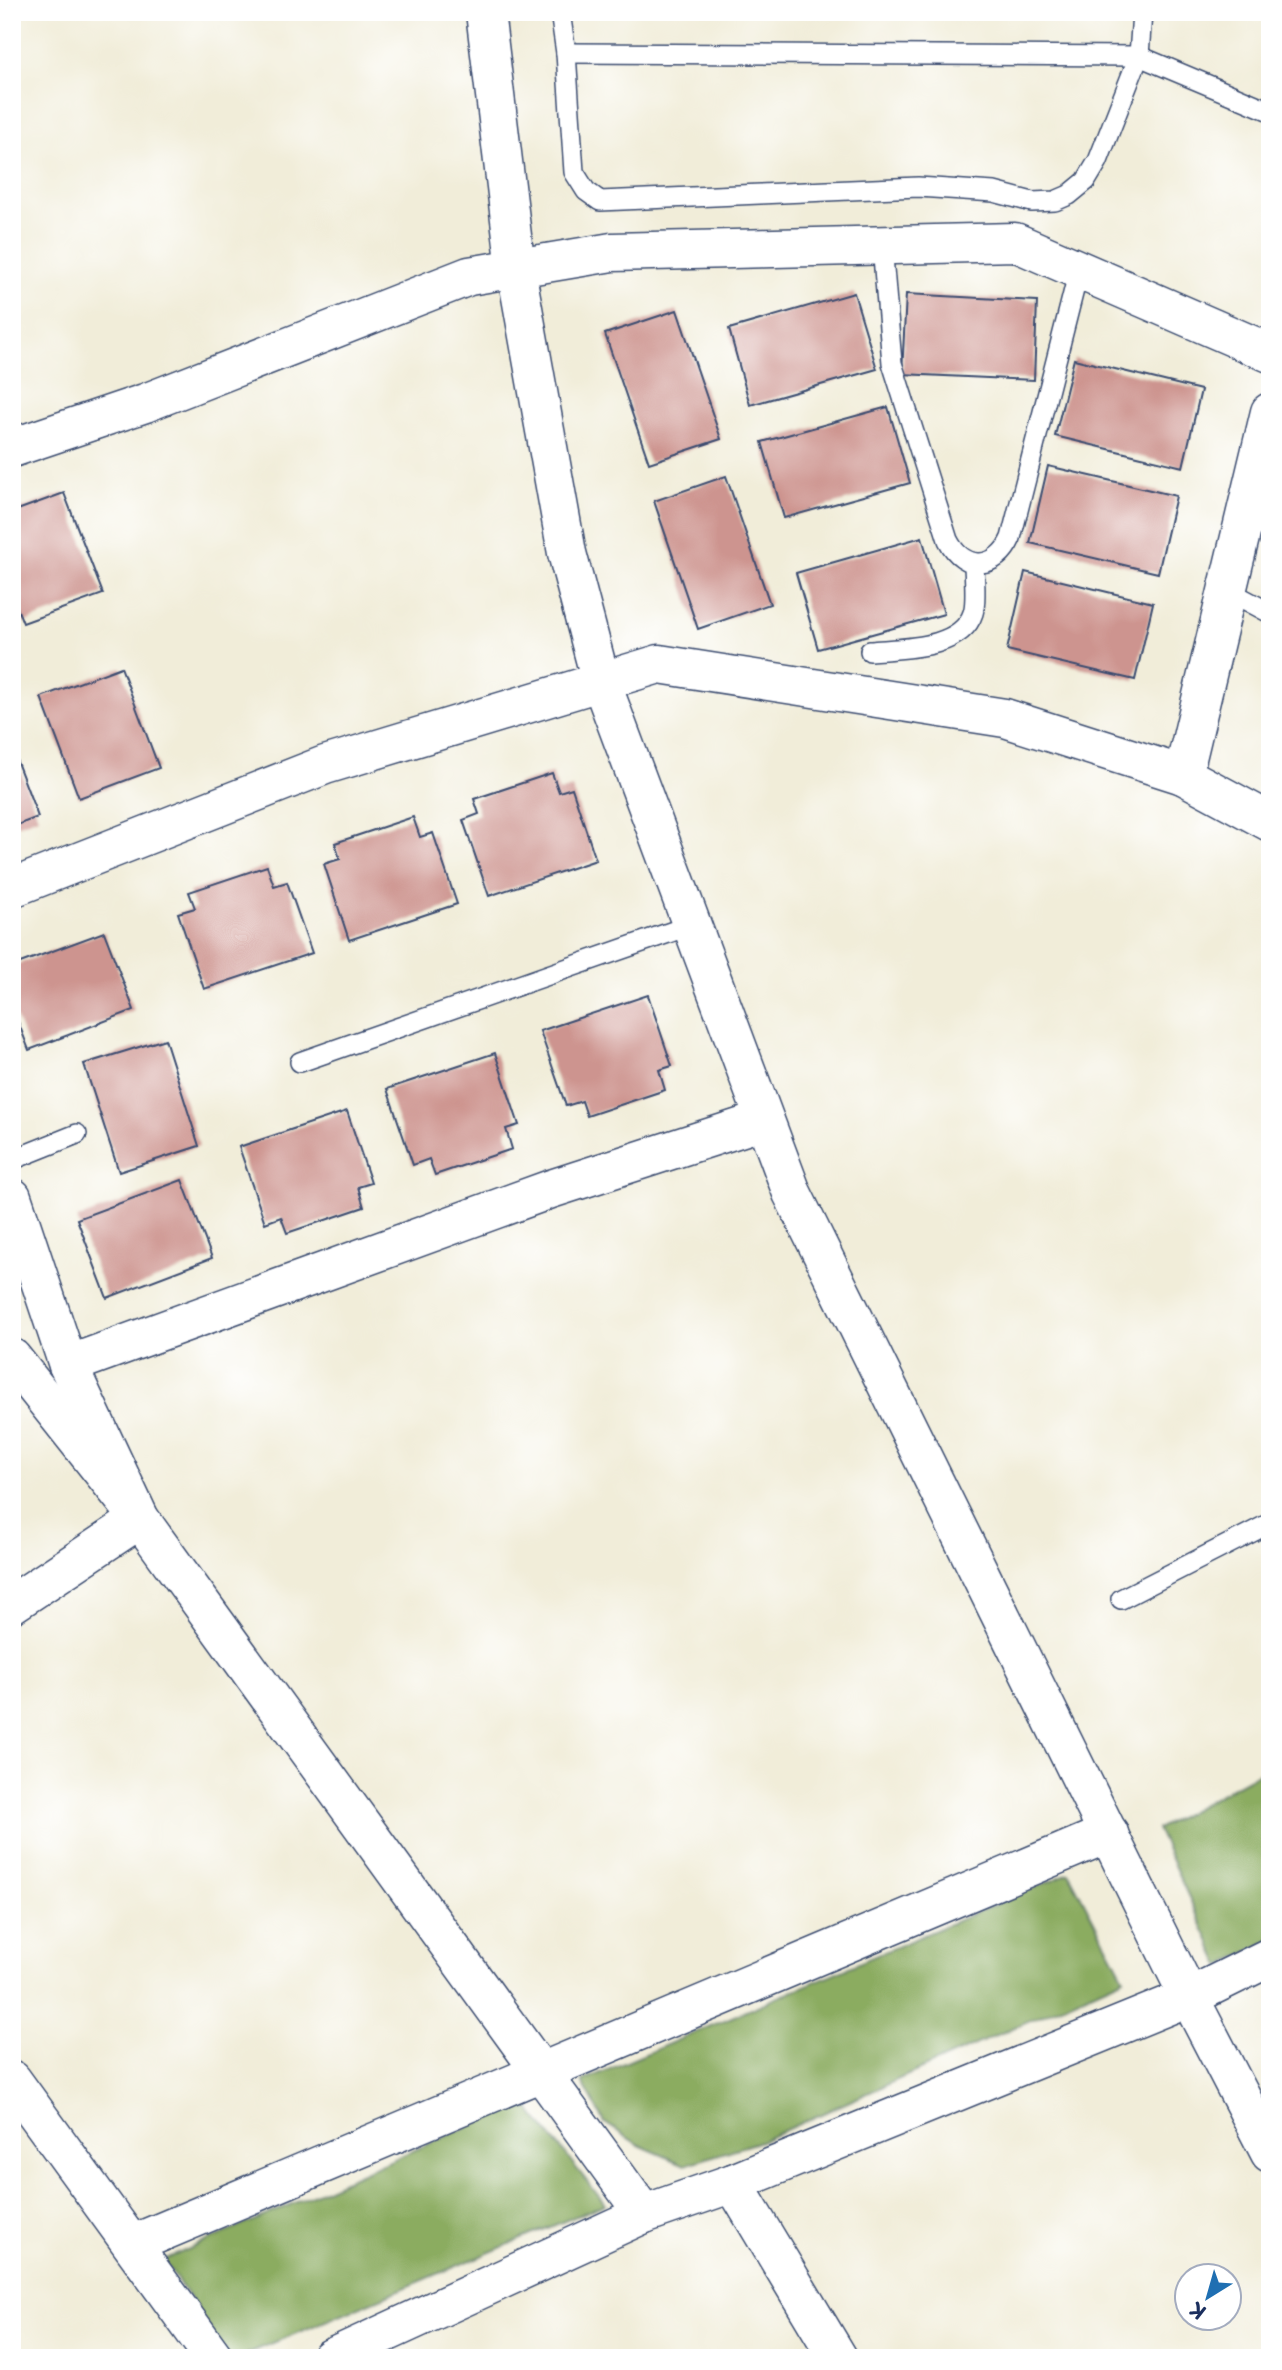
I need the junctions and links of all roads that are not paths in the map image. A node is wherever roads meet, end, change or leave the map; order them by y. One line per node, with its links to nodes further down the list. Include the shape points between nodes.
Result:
1 (485, 12): 8 (street)
2 (560, 12): 4 (lane)
3 (1142, 12): 5 (lane)
4 (566, 53): 5 (lane); 5 (lane, via 574,172 586,191 600,201 918,187 1055,201 1069,195 1092,171)
5 (1139, 56): 6 (lane)
6 (1270, 111)
7 (881, 245): 8 (street, via 612,252); 9 (street, via 1015,242); 13 (lane, via 892,363 948,540 962,559)
8 (516, 269): 12 (street, via 469,276 145,403); 17 (street, via 567,553)
9 (1079, 270): 10 (street); 13 (lane, via 1011,538 997,558)
10 (1270, 354)
11 (1270, 412): 14 (street)
12 (12, 448)
13 (974, 563): 16 (lane, via 974,612 956,634 936,644)
14 (1227, 590): 15 (lane); 18 (street)
15 (1270, 613)
16 (870, 651)
17 (601, 682): 18 (street, via 659,664 1005,718); 20 (street, via 325,765); 21 (street)
18 (1183, 775): 19 (street)
19 (1270, 822)
20 (12, 888)
21 (691, 925): 22 (lane); 23 (street)
22 (300, 1062)
23 (764, 1120): 28 (street, via 551,1189); 33 (street, via 792,1193)
24 (77, 1134): 25 (lane)
25 (12, 1160)
26 (12, 1197): 28 (street)
27 (12, 1358): 29 (street)
28 (68, 1364): 29 (street)
29 (140, 1519): 32 (street); 36 (street)
30 (1270, 1523): 31 (lane)
31 (1121, 1599)
32 (12, 1604)
33 (1109, 1833): 35 (street); 36 (street)
34 (1270, 1957): 35 (street)
35 (1189, 1997): 38 (street); 39 (street)
36 (541, 2071): 40 (street); 41 (street)
37 (12, 2080): 41 (street)
38 (1270, 2153)
39 (733, 2183): 40 (street); 44 (street)
40 (644, 2214): 43 (street)
41 (133, 2244): 42 (street)
42 (214, 2358)
43 (331, 2358)
44 (838, 2358)

